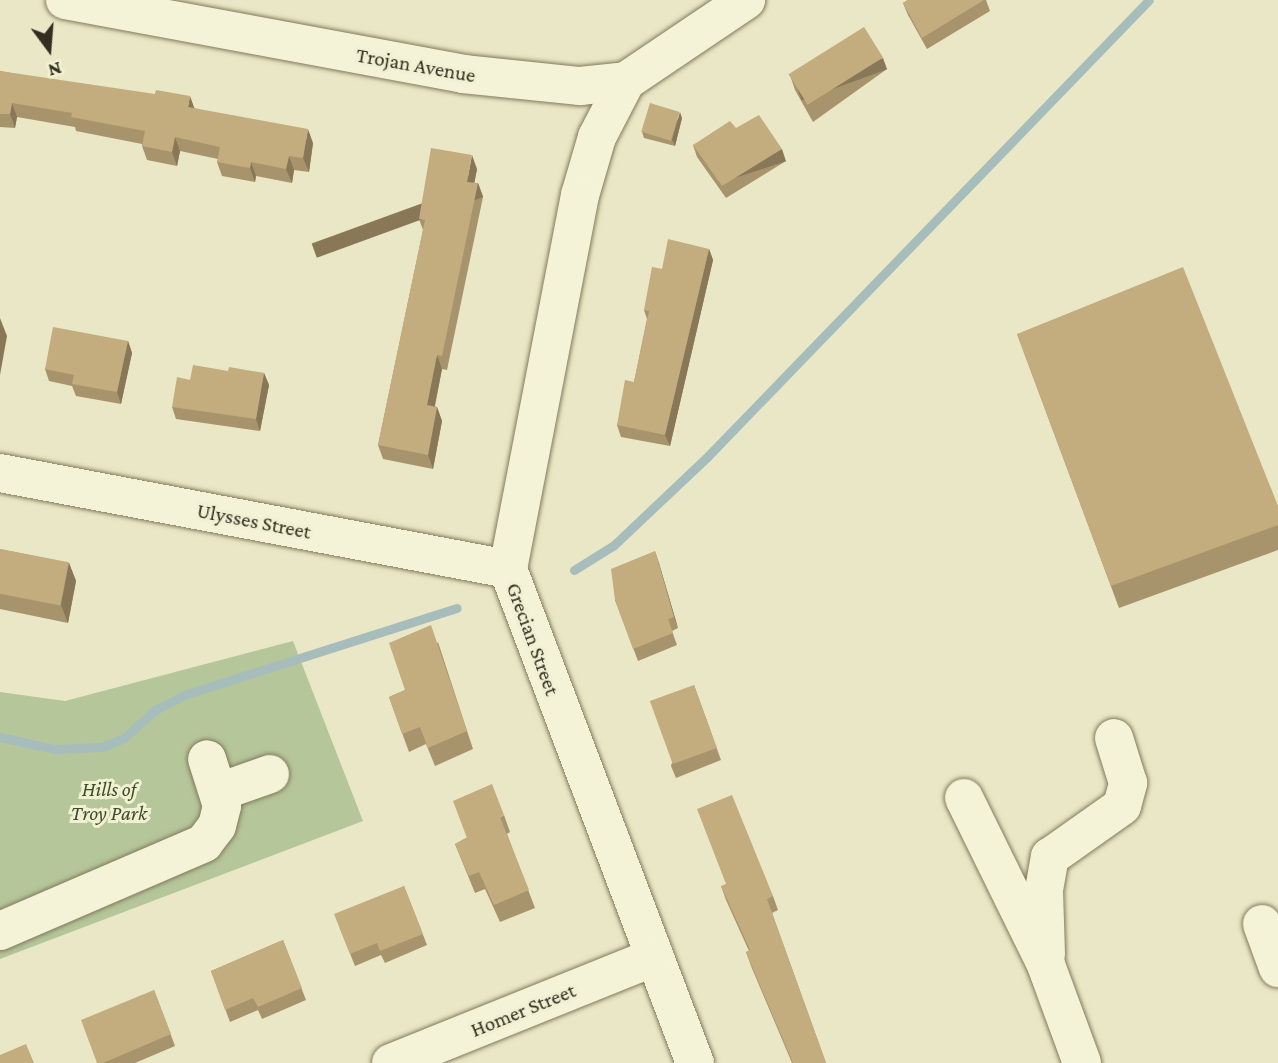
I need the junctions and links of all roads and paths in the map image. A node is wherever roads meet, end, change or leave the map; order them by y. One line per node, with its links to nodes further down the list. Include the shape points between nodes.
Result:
1 (65, 0): 3 (street, Trojan Avenue, via 463,74 580,86)
2 (746, 0): 3 (street, Trojan Avenue)
3 (626, 81): 5 (street, Grecian Street, via 597,137 580,195)
4 (0, 473): 5 (street, Ulysses Street)
5 (508, 569): 11 (street, Grecian Street)
6 (1114, 738): 12 (street, via 1128,783 1122,806 1050,857 1044,890)
7 (270, 774): 10 (street, via 213,776 222,806 217,826 204,843)
8 (964, 798): 12 (street)
9 (1262, 924): 13 (street)
10 (0, 931)
11 (655, 957): 14 (street, Homer Street); 15 (street, Grecian Street)
12 (1046, 965): 16 (street)
13 (1278, 968)
14 (391, 1063)
15 (695, 1063)
16 (1082, 1063)

